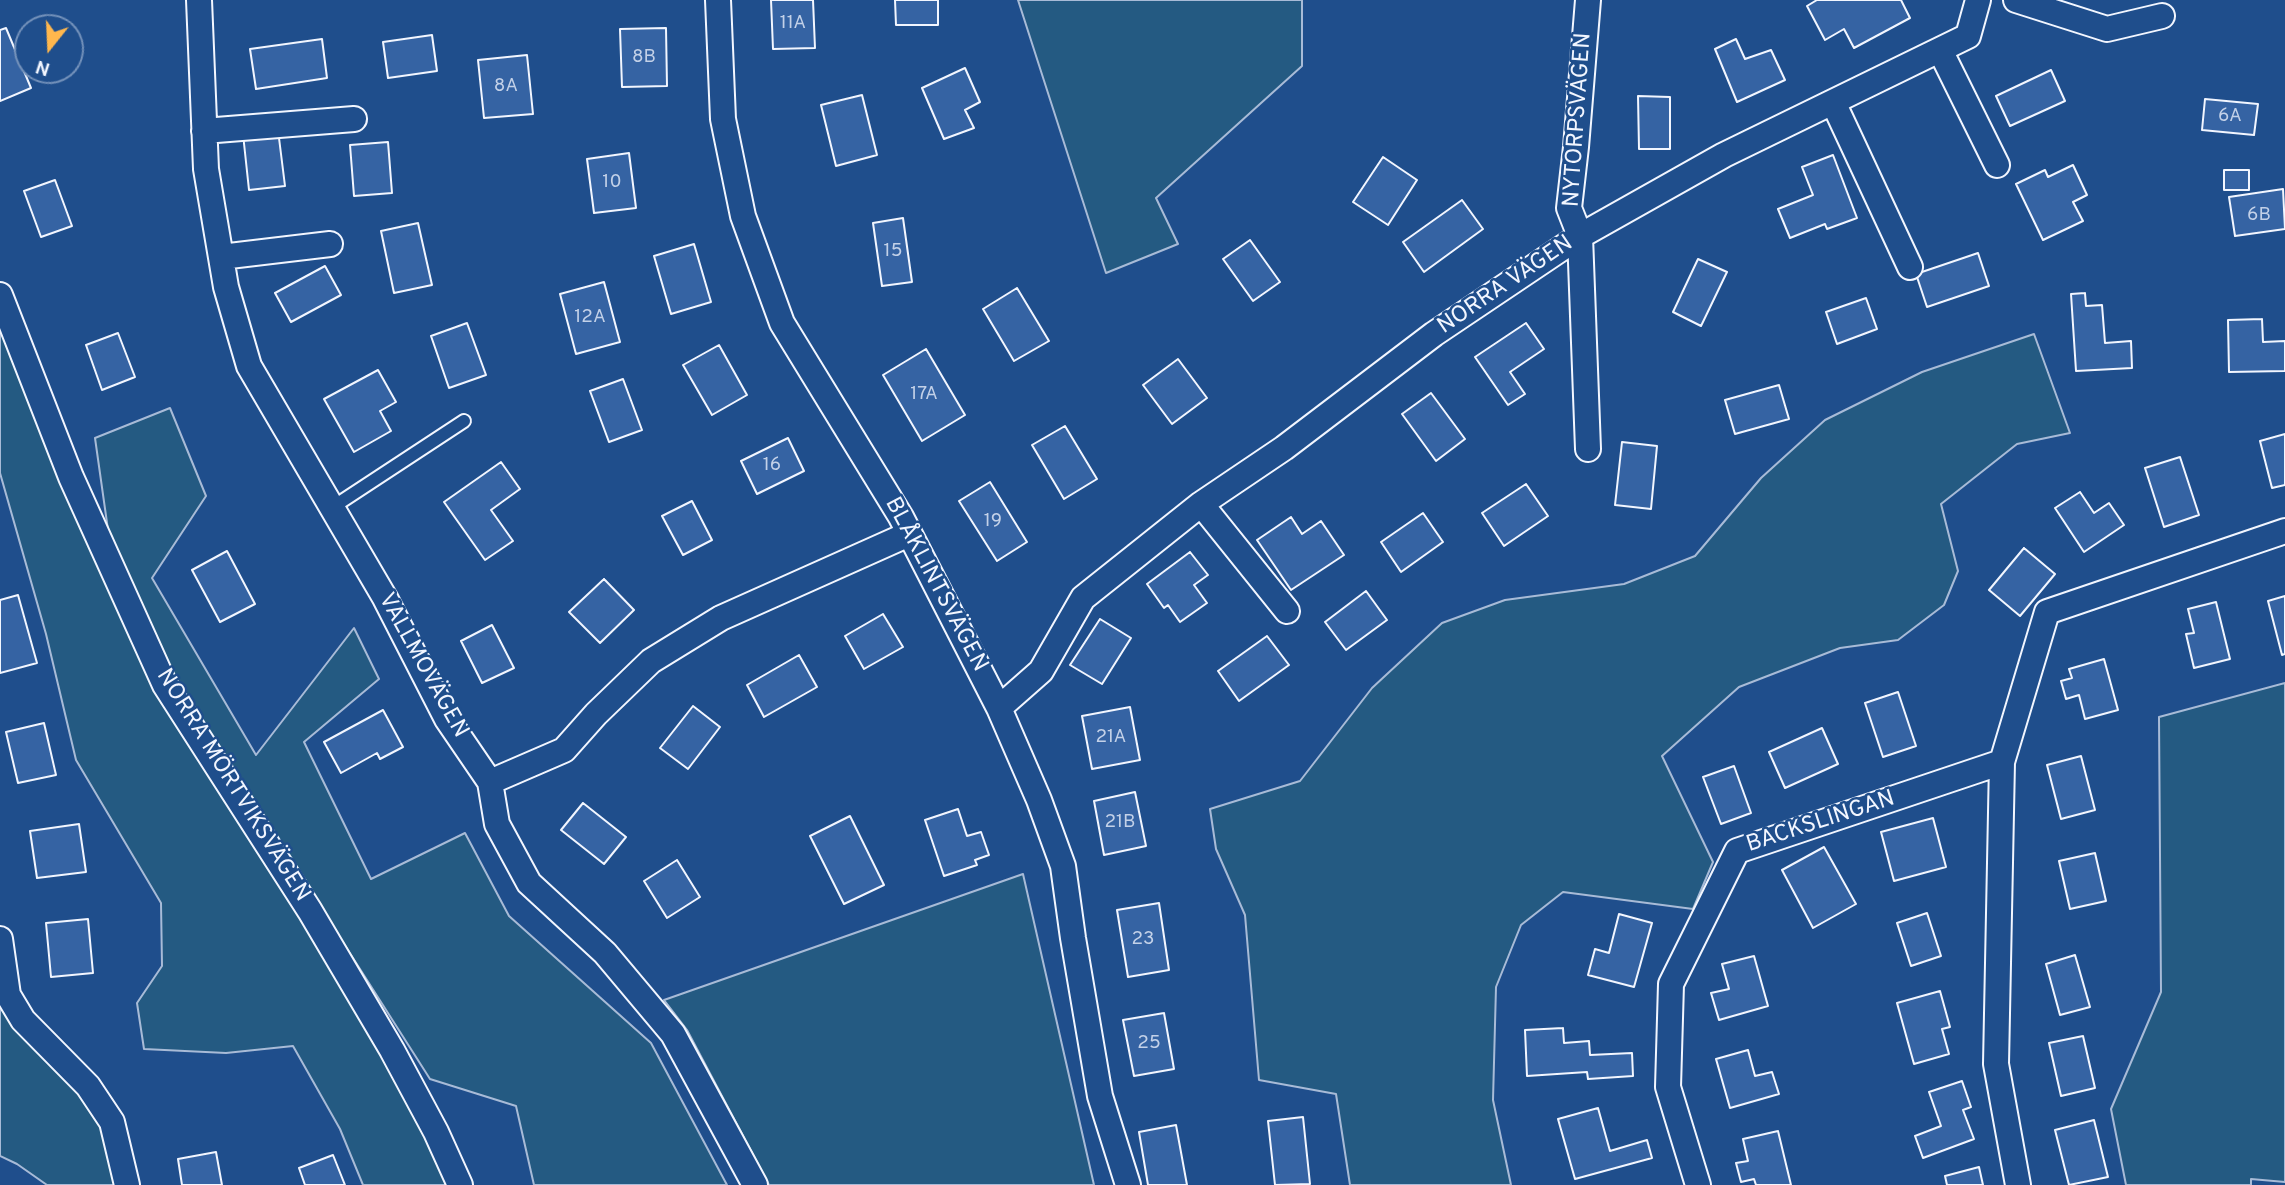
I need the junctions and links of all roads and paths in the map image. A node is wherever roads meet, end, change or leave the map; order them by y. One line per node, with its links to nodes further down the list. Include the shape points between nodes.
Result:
1 (198, 0): 10 (street, VALLMOVÄGEN)
2 (718, 0): 22 (street, BLÅKLINTSVÄGEN, via 723,119 743,216 782,323)
3 (1588, 0): 12 (street, NYTORPSVÄGEN, via 1569,208)
4 (1978, 0): 7 (street, NORRA VÄGEN, via 1968,36)
5 (2016, 0): 6 (street, via 2107,29)
6 (2162, 16)
7 (1940, 50): 8 (street, NORRA VÄGEN); 11 (street)
8 (1833, 102): 12 (street, NORRA VÄGEN, via 1724,155); 15 (street)
9 (354, 119): 10 (street)
10 (204, 131): 14 (street, VALLMOVÄGEN)
11 (1997, 165)
12 (1580, 236): 18 (street, NYTORPSVÄGEN); 19 (street, NORRA VÄGEN, via 1434,334 1284,448)
13 (330, 244): 14 (street)
14 (221, 257): 20 (street, VALLMOVÄGEN, via 249,366)
15 (1910, 267)
16 (0, 295): 29 (street, NORRA MÖRTVIKSVÄGEN, via 71,477 165,685 310,911 385,1038)
17 (464, 421): 20 (lane)
18 (1588, 449)
19 (1201, 503): 23 (street); 24 (street, NORRA VÄGEN, via 1083,598 1041,671)
20 (333, 507): 26 (street, VALLMOVÄGEN, via 447,719)
21 (2285, 531): 25 (street, via 2047,612)
22 (909, 534): 24 (street, BLÅKLINTSVÄGEN); 26 (street, via 721,618 651,662 564,750)
23 (1287, 611)
24 (999, 708): 31 (street, BLÅKLINTSVÄGEN, via 1063,866 1100,1096)
25 (2002, 762): 32 (street, BACKSLINGAN, via 1737,851 1671,984 1668,1087); 33 (street, via 1996,1064)
26 (490, 782): 30 (street, VALLMOVÄGEN, via 496,824 528,883 605,953 673,1034)
27 (0, 939): 28 (street, via 8,995 23,1020 88,1086 112,1122)
28 (127, 1185)
29 (460, 1185)
30 (755, 1185)
31 (1128, 1185)
32 (1698, 1185)
33 (2018, 1185)

